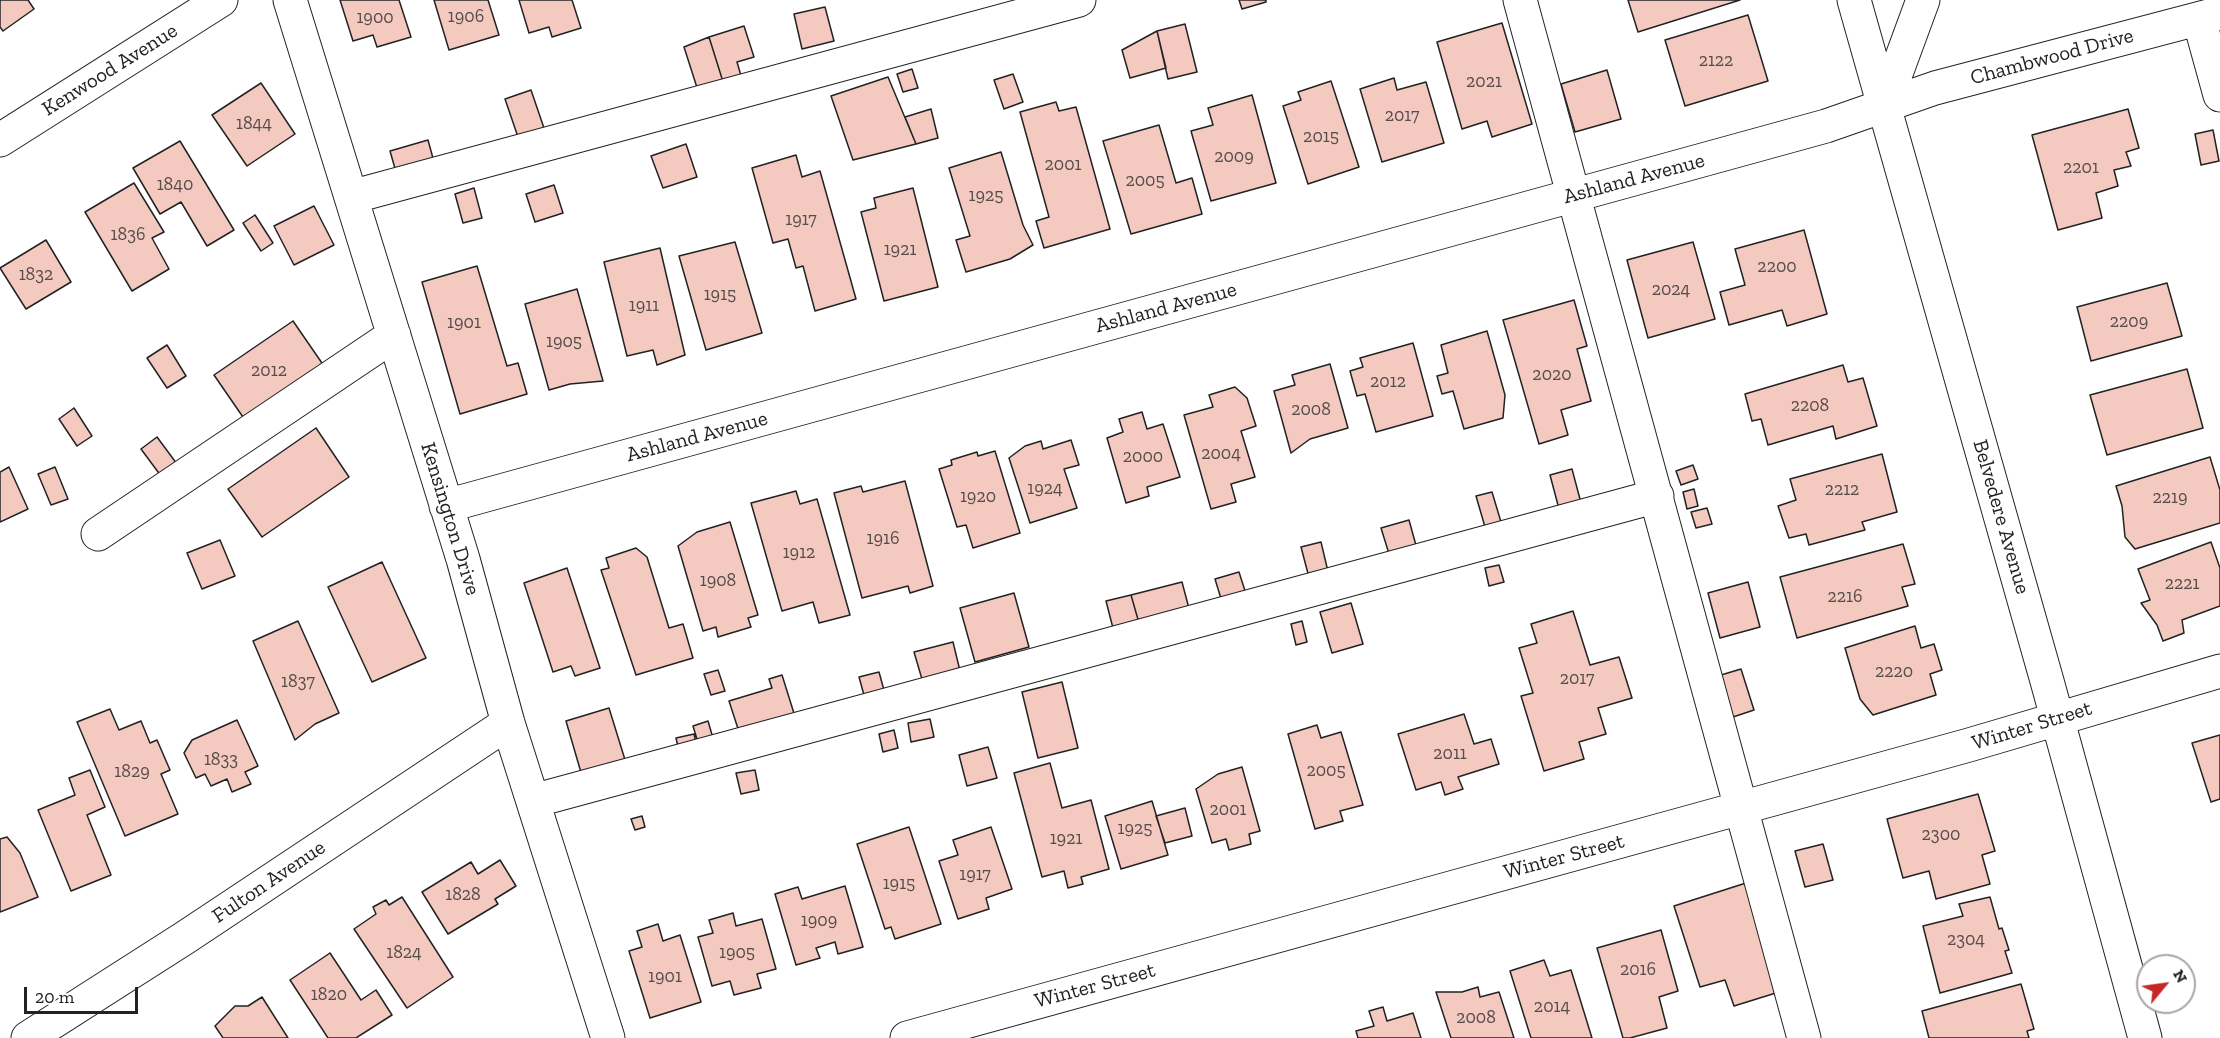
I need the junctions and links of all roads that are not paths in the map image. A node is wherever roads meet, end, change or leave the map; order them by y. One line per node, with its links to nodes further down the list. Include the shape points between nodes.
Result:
1 (221, 0): 10 (street, Kenwood Avenue)
2 (290, 0): 12 (street, Kensington Drive)
3 (1079, 0): 12 (street)
4 (1520, 0): 11 (street)
5 (1854, 0): 9 (street, Belvedere Avenue)
6 (1923, 0): 9 (street)
7 (2209, 16): 8 (street); 9 (street, Chambwood Drive, via 1935,88)
8 (2220, 95)
9 (1884, 106): 11 (street, Ashland Avenue, via 1826,126); 18 (street, Belvedere Avenue)
10 (0, 140)
11 (1574, 195): 14 (street); 15 (street, Ashland Avenue)
12 (351, 197): 13 (street, Kensington Drive)
13 (394, 335): 15 (street, Kensington Drive); 16 (street)
14 (1657, 496): 20 (street); 21 (street)
15 (446, 506): 19 (street, Kensington Drive)
16 (98, 534)
17 (2220, 671): 18 (street, Winter Street)
18 (2057, 718): 21 (street, Winter Street); 26 (street, Belvedere Avenue)
19 (508, 723): 20 (street, Kensington Drive); 22 (street, Fulton Avenue, via 186,938)
20 (533, 801): 23 (street, Kensington Drive)
21 (1741, 808): 24 (street, Winter Street); 25 (street)
22 (27, 1038)
23 (608, 1038)
24 (907, 1038)
25 (1804, 1038)
26 (2145, 1038)

